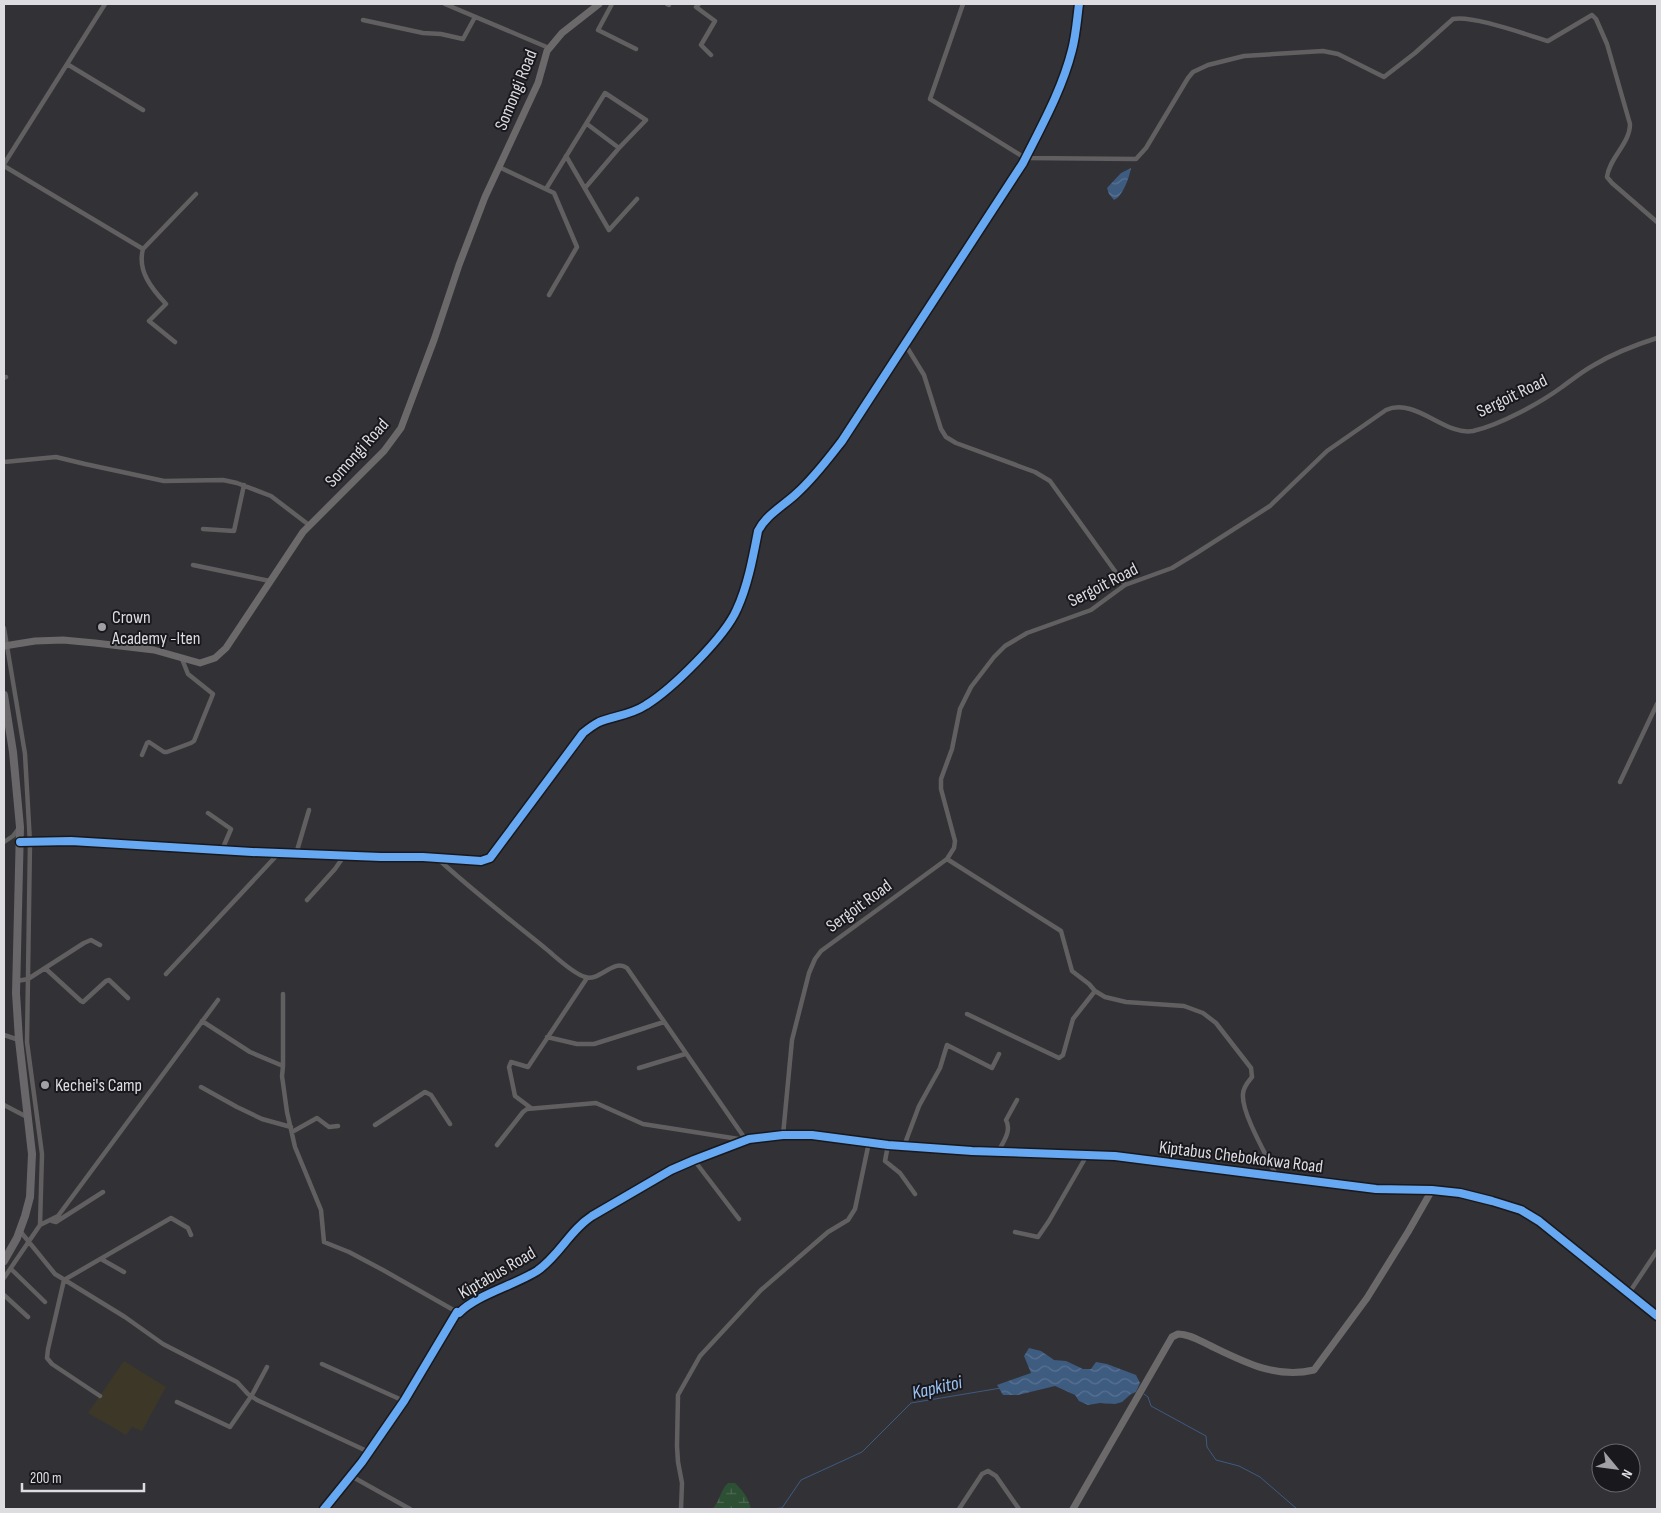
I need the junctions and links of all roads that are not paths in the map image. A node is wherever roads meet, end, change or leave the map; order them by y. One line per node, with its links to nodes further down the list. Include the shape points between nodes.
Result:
1 (105, 4): 13 (street)
2 (445, 4): 8 (street)
3 (599, 4): 10 (street, Somongi Road, via 562,33)
4 (612, 4): 11 (street, via 598,30)
5 (699, 4): 12 (street, via 696,7 715,21 701,45)
6 (963, 4): 18 (street, via 930,99)
7 (1079, 4): 18 (street, via 1069,61 1048,114)
8 (475, 17): 9 (street, via 463,40); 10 (street)
9 (363, 20)
10 (549, 48): 20 (street, Somongi Road, via 538,83)
11 (636, 49)
12 (711, 55)
13 (67, 64): 14 (street); 19 (street)
14 (143, 110)
15 (586, 124): 16 (street); 16 (street, via 605,93 646,120); 17 (street)
16 (619, 148): 21 (street)
17 (566, 156): 21 (street); 22 (street)
18 (1025, 158): 25 (street, via 1136,159 1193,72 1233,58 1323,51 1338,54 1384,77 1453,19 1482,22 1548,41 1591,15 1607,44 1630,124 1607,177); 30 (street)
19 (4, 165): 26 (street)
20 (499, 167): 22 (street); 33 (street, Somongi Road, via 484,197 401,428 384,451)
21 (585, 188): 24 (street, via 610,230)
22 (546, 189): 27 (street, via 554,193 577,247)
23 (196, 194): 26 (street)
24 (637, 199)
25 (1657, 222)
26 (143, 249): 29 (street, via 141,257 150,287 166,304 149,321)
27 (549, 295)
28 (1657, 338): 37 (street, Sergoit Road, via 1623,350 1540,401 1480,429 1465,432 1404,408 1386,410 1326,451 1282,496 1255,517 1172,568)
29 (175, 342)
30 (905, 344): 37 (street, via 924,375 946,437 956,444 1035,472 1050,481); 55 (street, via 822,467 760,526 737,610 709,647 657,698 636,710 600,722 583,733 490,858 480,861)
31 (4, 462): 32 (street, via 56,457 164,481 223,480)
32 (244, 485): 33 (street, via 271,496); 34 (street, via 234,531)
33 (309, 525): 36 (street, Somongi Road)
34 (203, 529)
35 (193, 565): 36 (street)
36 (270, 581): 40 (street, Somongi Road, via 222,653 209,661)
37 (1125, 585): 56 (street, Sergoit Road, via 1091,610 1018,637 994,657 972,687 960,709 941,779 955,841)
38 (4, 628): 39 (street)
39 (5, 646): 40 (street, Somongi Road, via 35,641 71,641 154,650); 50 (street, via 25,754)
40 (182, 659): 43 (street, via 188,674 213,694 194,741 168,752 149,742)
41 (4, 695): 47 (main road)
42 (1657, 704): 44 (street)
43 (142, 755)
44 (1620, 782)
45 (308, 810): 53 (street)
46 (208, 813): 51 (street, via 232,829)
47 (20, 827): 48 (street); 49 (main road)
48 (4, 842)
49 (20, 842): 50 (street); 63 (main road)
50 (30, 843): 51 (street, via 71,841); 62 (street)
51 (222, 850): 52 (street)
52 (279, 853): 53 (street); 60 (street)
53 (296, 854): 54 (street)
54 (344, 856): 55 (street); 57 (street)
55 (437, 858): 61 (street, via 563,963)
56 (947, 859): 64 (street, via 1061,931 1072,971); 87 (street, Sergoit Road, via 815,959 792,1040)
57 (307, 900)
58 (100, 945): 59 (street, via 92,940 84,943)
59 (46, 969): 62 (street); 66 (street, via 81,1001 109,980)
60 (166, 974)
61 (587, 978): 70 (street, via 617,966 626,967); 72 (street)
62 (28, 979): 63 (street); 102 (street, via 27,1042 42,1154)
63 (17, 981): 73 (main road)
64 (1095, 991): 68 (street, via 1072,1018 1066,1046 1059,1058); 96 (street, via 1126,1002 1184,1006 1203,1013 1216,1023 1251,1068 1252,1077 1243,1094 1246,1112)
65 (283, 994): 76 (street)
66 (128, 998)
67 (218, 1000): 69 (street)
68 (967, 1014)
69 (202, 1021): 76 (street, via 250,1052); 101 (street, via 137,1112)
70 (664, 1022): 72 (street, via 594,1044 577,1044); 74 (street)
71 (4, 1035): 73 (street)
72 (547, 1037): 81 (street, via 528,1067 511,1062 509,1066 515,1096)
73 (18, 1040): 82 (main road)
74 (685, 1054): 77 (street); 88 (street)
75 (999, 1054): 92 (street, via 992,1068 947,1045 940,1068 919,1106)
76 (283, 1066): 86 (street)
77 (639, 1068)
78 (201, 1087): 86 (street, via 237,1108)
79 (1017, 1100): 93 (street, via 1006,1120 1009,1129)
80 (4, 1105): 82 (street)
81 (531, 1108): 88 (street, via 596,1103 642,1124); 90 (street, via 523,1112)
82 (27, 1117): 103 (main road, via 32,1179)
83 (450, 1124): 84 (street, via 431,1095 425,1092)
84 (375, 1125)
85 (338, 1126): 86 (street, via 330,1127 317,1118)
86 (292, 1129): 117 (street, via 295,1148 321,1210 324,1242 349,1252)
87 (783, 1135): 88 (street, Kiptabus Road); 89 (street, Kiptabus Chebokokwa Road)
88 (746, 1140): 95 (street, Kiptabus Road)
89 (869, 1142): 91 (street, Kiptabus Chebokokwa Road); 130 (street, via 852,1216 828,1232 761,1290 700,1356 678,1394)
90 (497, 1145)
91 (888, 1145): 92 (street, Kiptabus Chebokokwa Road); 99 (street, via 886,1161 900,1173)
92 (904, 1146): 93 (street, Kiptabus Chebokokwa Road)
93 (998, 1152): 94 (street, Kiptabus Chebokokwa Road)
94 (1087, 1155): 96 (street, Kiptabus Chebokokwa Road); 104 (street, via 1038,1237)
95 (694, 1160): 100 (street); 117 (street, Kiptabus Road, via 588,1219 539,1270)
96 (1277, 1177): 97 (street, Kiptabus Chebokokwa Road, via 1376,1189)
97 (1432, 1190): 114 (street, Kiptabus Chebokokwa Road, via 1492,1200 1521,1210); 133 (street, via 1368,1298 1314,1370 1277,1372 1258,1367 1191,1336 1178,1334 1172,1338)
98 (103, 1192): 101 (street, via 56,1222)
99 (915, 1194)
100 (739, 1219)
101 (52, 1221): 102 (street)
102 (40, 1225): 106 (street)
103 (20, 1231): 106 (street); 109 (main road)
104 (1015, 1232)
105 (191, 1234): 108 (street, via 188,1228 172,1218)
106 (28, 1242): 110 (street); 113 (street)
107 (1657, 1251): 114 (street)
108 (102, 1258): 111 (street); 113 (street)
109 (4, 1261)
110 (11, 1269): 112 (street); 116 (street)
111 (124, 1272)
112 (4, 1278)
113 (64, 1280): 122 (street, via 47,1358); 123 (street, via 163,1344 237,1382)
114 (1629, 1294): 118 (street, Kiptabus Chebokokwa Road)
115 (4, 1295): 119 (street)
116 (45, 1302)
117 (458, 1312): 124 (street, Kiptabus Road)
118 (1657, 1316)
119 (28, 1317)
120 (322, 1364): 124 (street)
121 (267, 1367): 123 (street)
122 (100, 1396)
123 (250, 1396): 125 (street, via 230,1427); 126 (street)
124 (404, 1401): 126 (street, Kiptabus Road)
125 (177, 1402)
126 (369, 1452): 127 (street, Kiptabus Road)
127 (350, 1476): 128 (street, Kiptabus Road); 129 (street)
128 (324, 1509)
129 (410, 1509)
130 (680, 1509)
131 (959, 1509): 132 (street, via 982,1474 988,1471 996,1476)
132 (1019, 1509)
133 (1073, 1509)

